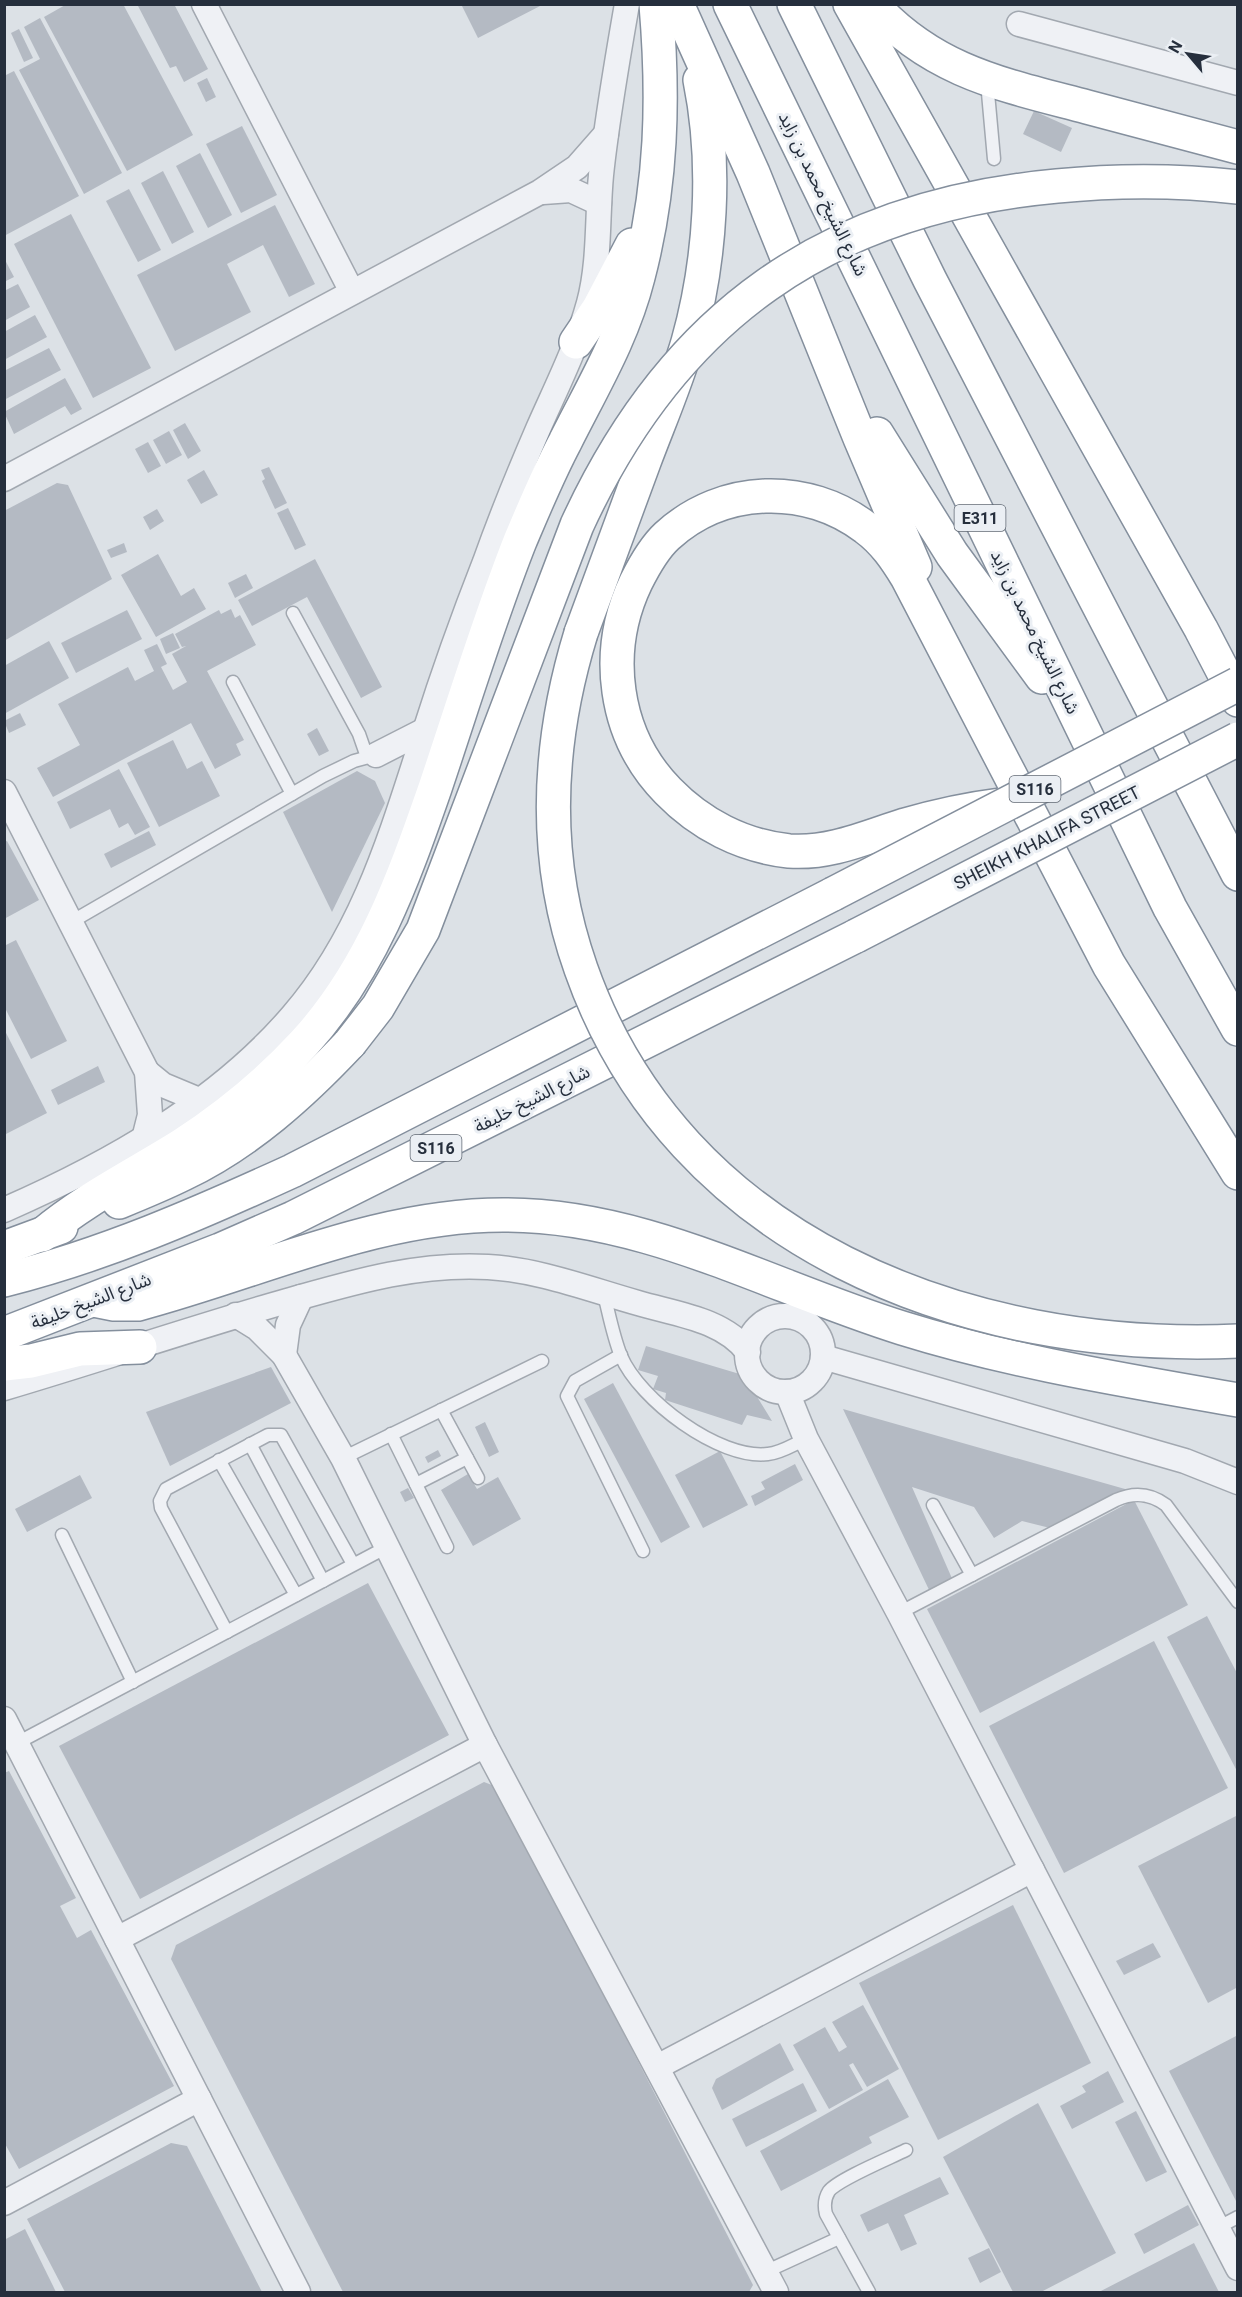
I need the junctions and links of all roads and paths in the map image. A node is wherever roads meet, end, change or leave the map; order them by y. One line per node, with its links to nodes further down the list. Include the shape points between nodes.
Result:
1 (204, 4): 20 (street)
2 (627, 4): 13 (street)
3 (656, 4): 18 (highway, via 662,114)
4 (677, 4): 10 (highway)
5 (730, 4): 29 (highway, شارع الشيخ محمد بن زايد / E311)
6 (794, 4): 38 (highway, via 930,280)
7 (850, 4): 27 (highway)
8 (872, 4): 11 (highway, via 927,51)
9 (1019, 24): 12 (street)
10 (691, 37): 21 (highway); 55 (highway, bridge, via 702,87 708,148 707,229 699,290 673,389 580,633 560,711 554,762 553,832 565,912 588,989 645,1095 726,1185 790,1233 863,1272 941,1303 1022,1326 1106,1339)
11 (987, 81): 14 (highway); 15 (lane)
12 (1238, 84)
13 (606, 134): 17 (street, via 576,166); 19 (street)
14 (1238, 147)
15 (994, 159)
16 (1238, 187): 47 (highway, bridge, via 1098,182 997,193 880,224 812,255 751,295 703,338 649,399 592,492 423,930 378,1007 306,1088 231,1147 185,1174)
17 (540, 192): 19 (street, via 571,190); 20 (street)
18 (654, 197): 22 (highway, via 620,272); 47 (highway, via 626,319 520,542 406,873 358,972 304,1043 227,1112 185,1143 78,1206)
19 (599, 203): 22 (street, via 590,301)
20 (352, 292): 23 (street)
21 (817, 325): 28 (highway, via 860,438); 29 (highway, via 887,451 952,554)
22 (576, 342): 30 (street, via 502,516)
23 (4, 479)
24 (292, 613): 32 (lane)
25 (233, 682): 35 (lane)
26 (1238, 684): 36 (highway, S116, bridge)
27 (1238, 700)
28 (981, 717): 36 (highway, bridge, via 890,551 868,529 842,512 812,500 750,496 719,504 691,518 666,537 643,568 627,602 617,639 616,677 623,715 637,750 658,781 685,809 717,830 752,844 790,851 828,850 937,816); 45 (highway, via 1109,965)
29 (1082, 729): 41 (highway, شارع الشيخ محمد بن زايد / E311, via 1170,908)
30 (425, 730): 32 (street); 33 (street)
31 (1238, 739): 40 (highway, SHEIKH KHALIFA STREET / S116, bridge)
32 (371, 756): 33 (street); 35 (lane, via 338,768)
33 (410, 780): 43 (street, via 369,892 334,958 292,1017)
34 (4, 792): 37 (street)
35 (292, 794): 39 (lane)
36 (1008, 804): 49 (highway, S116, bridge, via 292,1171 99,1252)
37 (11, 822): 39 (street)
38 (1238, 874)
39 (71, 922): 42 (street)
40 (856, 936): 52 (highway, شارع الشيخ خليفة / S116, via 293,1218)
41 (1238, 1029)
42 (147, 1072): 43 (street, via 163,1085); 44 (street, via 150,1115)
43 (200, 1100): 44 (street)
44 (146, 1135): 46 (street, via 53,1189)
45 (1238, 1173)
46 (4, 1210)
47 (42, 1235): 48 (highway)
48 (4, 1248)
49 (4, 1280)
50 (604, 1294): 51 (street, via 528,1272 449,1266 370,1277); 57 (street, via 717,1326); 59 (lane)
51 (301, 1297): 53 (street); 58 (street, via 288,1325)
52 (94, 1300): 54 (highway, شارع الشيخ خليفة / S116); 65 (highway, via 138,1304 378,1230 444,1217 560,1217 617,1227 678,1246 902,1328 989,1352)
53 (236, 1315): 56 (street); 58 (street, via 257,1328)
54 (4, 1335)
55 (1238, 1341)
56 (140, 1347): 62 (highway, via 80,1349); 63 (street)
57 (748, 1352): 60 (street, via 758,1328 772,1319 788,1316 811,1326 821,1340); 64 (street, via 750,1367 758,1380 771,1389)
58 (284, 1355): 70 (street)
59 (621, 1355): 68 (lane, via 650,1396 686,1425 722,1444 768,1454); 82 (lane, via 575,1381 568,1390 568,1402)
60 (823, 1357): 64 (street, via 811,1381); 73 (street)
61 (542, 1361): 66 (lane)
62 (4, 1364)
63 (4, 1388)
64 (787, 1392): 68 (street)
65 (1238, 1400)
66 (441, 1410): 67 (lane); 71 (lane)
67 (391, 1434): 70 (lane); 77 (lane)
68 (806, 1439): 90 (street)
69 (249, 1444): 72 (lane); 83 (lane, via 272,1433 284,1438); 86 (lane)
70 (343, 1458): 80 (street)
71 (467, 1458): 75 (lane); 77 (lane)
72 (219, 1460): 88 (lane); 91 (lane, via 166,1489 160,1501)
73 (1185, 1461): 74 (lane, via 1209,1462); 76 (street)
74 (1238, 1471)
75 (478, 1478)
76 (1238, 1482)
77 (416, 1484): 81 (lane)
78 (933, 1505): 84 (lane)
79 (62, 1535): 92 (lane)
80 (387, 1547): 83 (lane); 95 (street)
81 (447, 1547)
82 (643, 1551)
83 (353, 1564): 86 (lane)
84 (972, 1575): 87 (lane, via 1116,1500 1142,1494 1159,1500 1172,1511); 90 (lane)
85 (1238, 1576): 87 (lane)
86 (323, 1581): 88 (lane)
87 (1225, 1583): 89 (lane)
88 (296, 1595): 91 (lane)
89 (1238, 1602)
90 (899, 1613): 96 (street)
91 (227, 1632): 92 (lane)
92 (133, 1682): 94 (lane)
93 (4, 1719): 94 (street)
94 (17, 1743): 97 (street)
95 (485, 1745): 97 (street); 98 (street)
96 (1032, 1870): 98 (street); 102 (street)
97 (117, 1940): 99 (street)
98 (657, 2067): 105 (street)
99 (199, 2098): 101 (street); 106 (street)
100 (906, 2150): 103 (lane, via 831,2188 824,2205)
101 (4, 2203)
102 (1227, 2223): 104 (street)
103 (839, 2238): 105 (lane); 107 (lane)
104 (1238, 2268)
105 (771, 2282)
106 (298, 2292)
107 (869, 2292)

